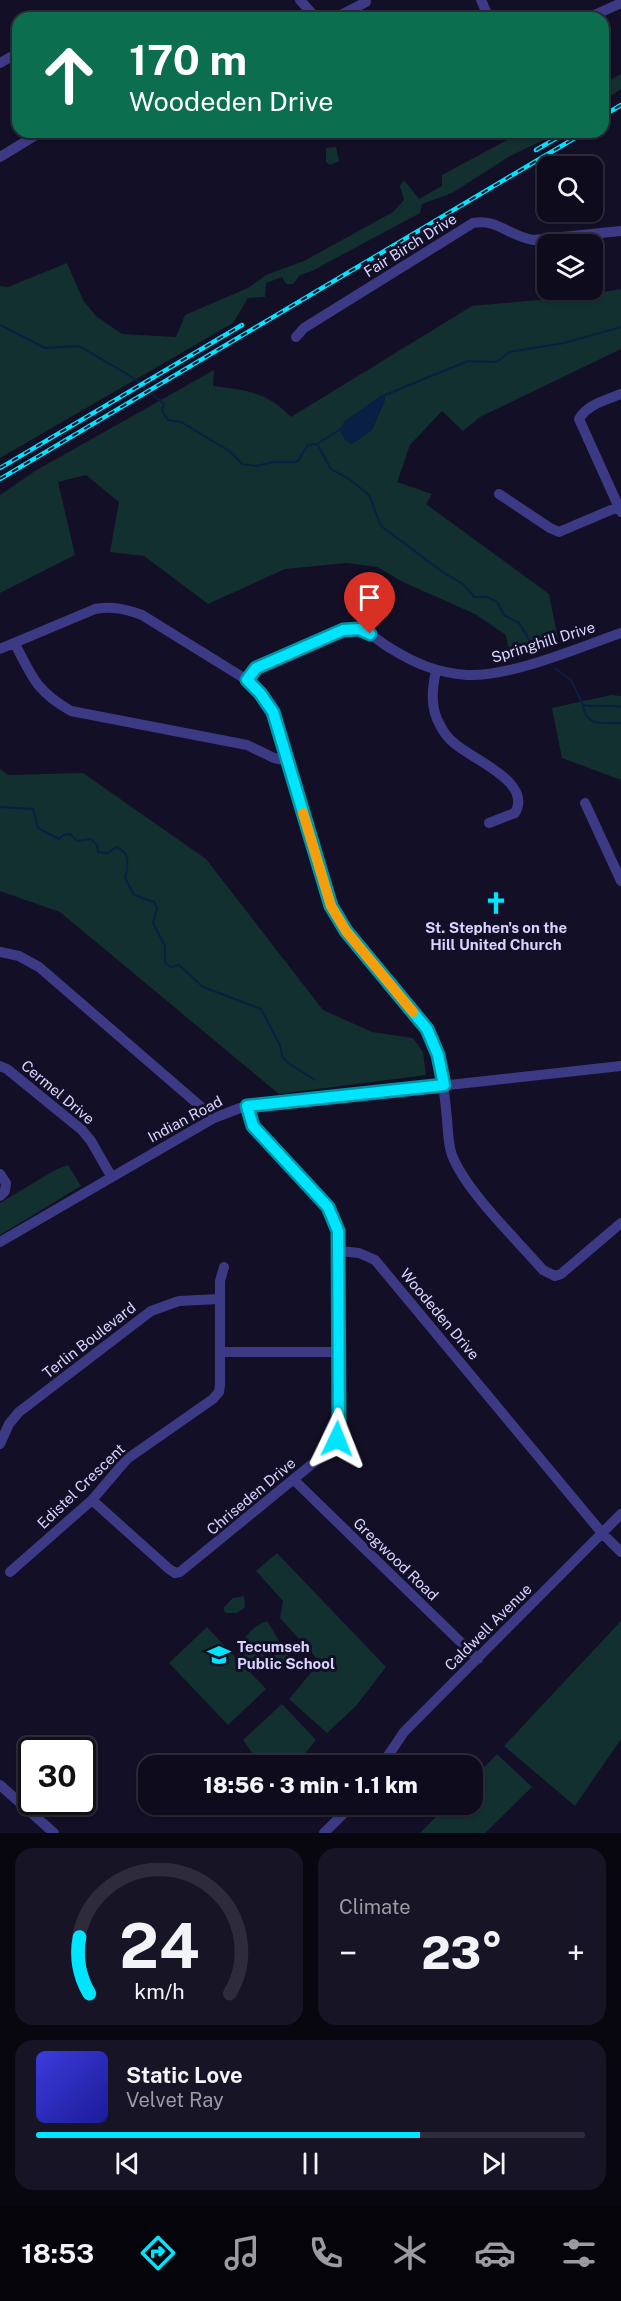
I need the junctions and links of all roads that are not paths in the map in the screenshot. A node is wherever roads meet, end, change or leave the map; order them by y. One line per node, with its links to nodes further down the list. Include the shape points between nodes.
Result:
1 (300, 0): 4 (street)
2 (366, 2): 5 (street)
3 (621, 3): 6 (street)
4 (311, 12)
5 (347, 12)
6 (601, 12)
7 (31, 138): 8 (street)
8 (0, 157)
9 (621, 231): 10 (street, Fair Birch Drive, via 532,240 489,223 473,223 304,328)
10 (296, 337)
11 (621, 394): 13 (street, via 593,405 579,419)
12 (499, 495): 13 (street, via 560,532)
13 (620, 509)
14 (621, 633): 17 (street, Springhill Drive, via 504,672 466,675)
15 (15, 644): 16 (street); 18 (street, via 95,609 125,609 142,615); 19 (street, via 46,695 71,711 247,745)
16 (0, 649)
17 (436, 671): 18 (street, Springhill Drive, via 392,650 370,634 352,629 262,665); 21 (street, via 432,692 441,728 454,743 502,776 519,799 515,813)
18 (247, 680): 19 (street, via 273,712)
19 (288, 761): 26 (street, via 331,906 346,931 427,1029)
20 (585, 802): 22 (street)
21 (489, 823)
22 (621, 881)
23 (0, 952): 28 (street, via 19,956 39,967)
24 (0, 1066): 30 (street, Cermel Drive, via 82,1130)
25 (621, 1066): 26 (street, Indian Road)
26 (444, 1085): 27 (street, Indian Road); 32 (street, via 449,1146 456,1163 467,1183 543,1270 555,1276 561,1274)
27 (247, 1106): 28 (street, Indian Road); 34 (street, via 253,1126 328,1207 338,1231)
28 (214, 1118): 30 (street, Indian Road)
29 (0, 1174): 31 (street, via 6,1183)
30 (111, 1176): 33 (street, Indian Road)
31 (0, 1196)
32 (621, 1223)
33 (0, 1242)
34 (339, 1251): 38 (street, Chriseden Drive); 43 (street, Woodeden Drive, via 375,1260)
35 (224, 1267): 36 (street, Edistel Crescent)
36 (219, 1299): 37 (street, Edistel Crescent); 39 (street, Terlin Boulevard, via 179,1301 151,1311 19,1412)
37 (221, 1352): 38 (street); 41 (street, Edistel Crescent, via 219,1392 213,1399 118,1467)
38 (337, 1352): 40 (street, Chriseden Drive, via 337,1439)
39 (0, 1444)
40 (294, 1480): 41 (street, Chriseden Drive, via 175,1573); 46 (street, Gregwood Road)
41 (92, 1500): 45 (street, Edistel Crescent)
42 (621, 1514): 43 (street, Caldwell Avenue)
43 (602, 1533): 44 (street, Woodeden Drive); 46 (street, Caldwell Avenue)
44 (621, 1552)
45 (10, 1572)
46 (478, 1659): 47 (street, Caldwell Avenue, via 404,1732)
47 (388, 1755)
48 (0, 1785): 50 (street)
49 (342, 1815): 51 (street)
50 (54, 1833)
51 (324, 1833)

